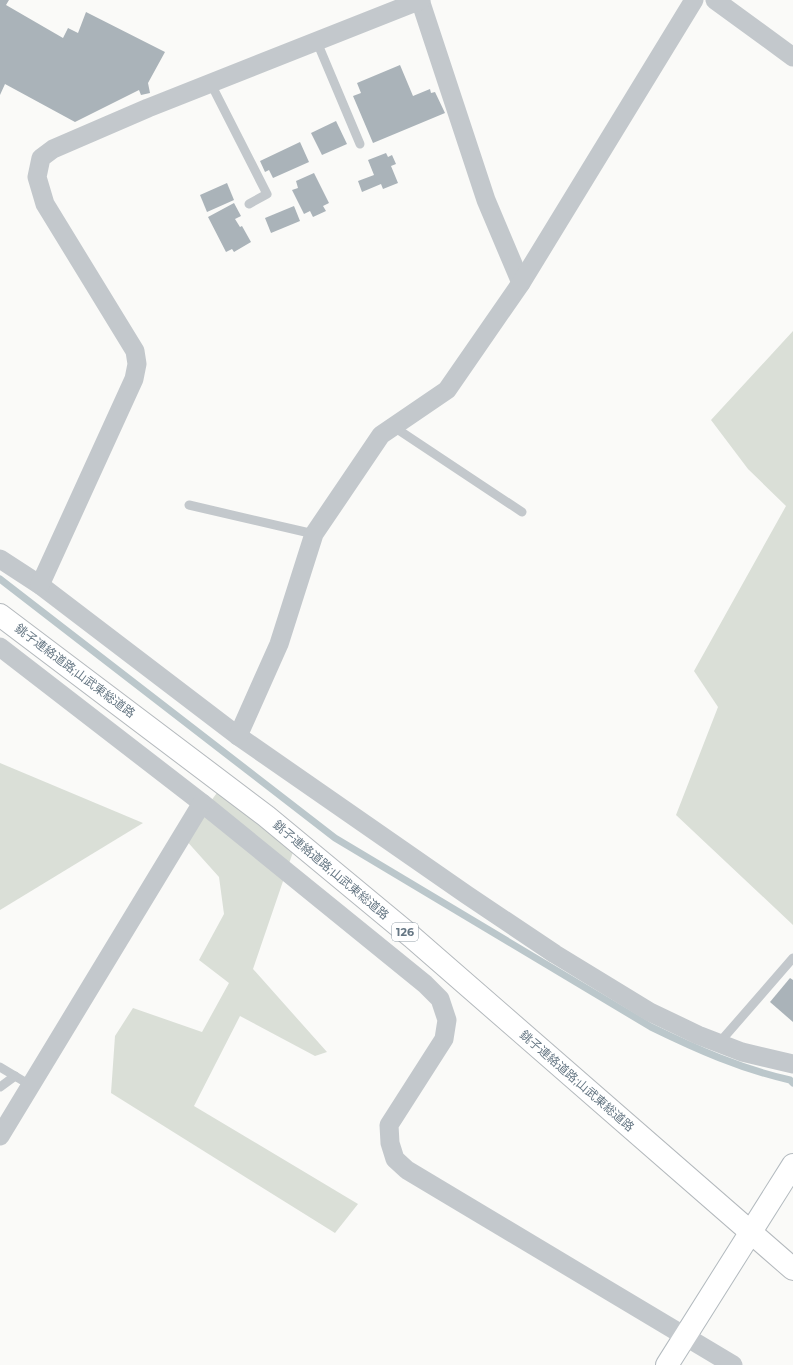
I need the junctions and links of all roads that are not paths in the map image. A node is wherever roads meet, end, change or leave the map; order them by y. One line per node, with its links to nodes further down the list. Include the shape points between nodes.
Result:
1 (421, 0): 4 (street); 9 (street, via 486,200)
2 (694, 0): 9 (street)
3 (715, 0): 5 (street)
4 (316, 42): 6 (street); 7 (lane)
5 (793, 57)
6 (210, 84): 8 (lane, via 267,194); 15 (street, via 53,149 41,158 37,177 45,204 135,351 137,364 134,379)
7 (360, 144)
8 (249, 204)
9 (520, 283): 10 (street, via 447,390)
10 (394, 427): 12 (lane); 13 (street, via 382,435)
11 (189, 505): 13 (lane)
12 (522, 512)
13 (314, 534): 18 (street, via 279,644)
14 (0, 559): 15 (street)
15 (40, 585): 18 (street)
16 (0, 615): 28 (main road, 銚子連絡道路;山武東総道路 / 126, via 272,821 412,937)
17 (0, 647): 19 (street)
18 (238, 736): 21 (street, via 555,954 650,1012)
19 (202, 803): 24 (street); 30 (street, via 440,999 447,1020 444,1039 389,1125 390,1143 396,1159 414,1174)
20 (793, 958): 21 (lane)
21 (720, 1044): 22 (street)
22 (793, 1064)
23 (0, 1066): 24 (lane)
24 (23, 1080): 25 (lane); 26 (street)
25 (0, 1087)
26 (0, 1136)
27 (793, 1165): 28 (main road)
28 (751, 1230): 29 (main road, 銚子連絡道路;山武東総道路 / 126); 30 (main road)
29 (793, 1269)
30 (685, 1335): 31 (main road); 32 (street)
31 (667, 1365)
32 (733, 1365)

